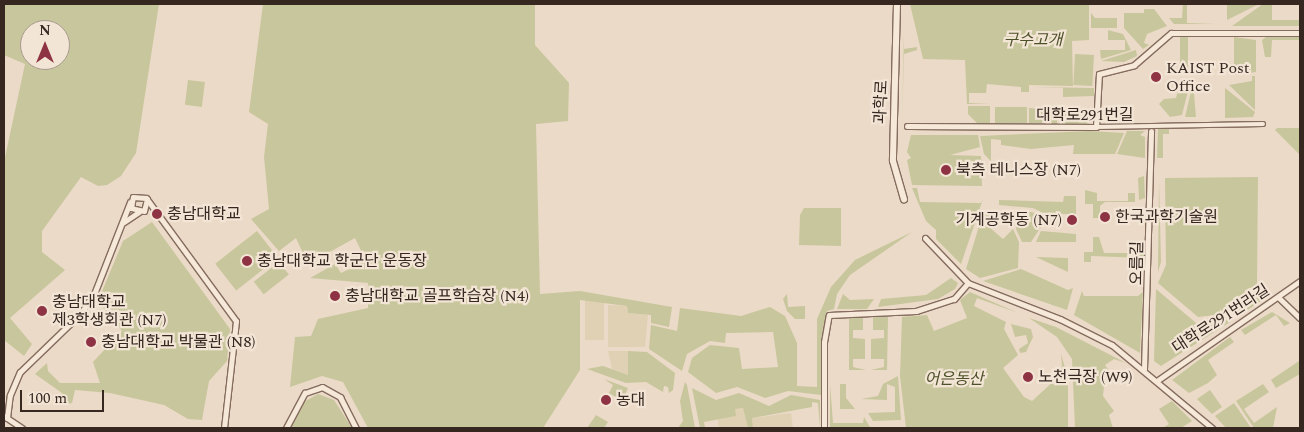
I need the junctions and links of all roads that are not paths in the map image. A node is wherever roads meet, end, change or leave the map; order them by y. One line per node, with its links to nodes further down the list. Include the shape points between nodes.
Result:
1 (897, 4): 8 (street, 과학로, via 893,161)
2 (1300, 33): 5 (street, via 1171,33 1134,65 1099,74)
3 (1263, 124): 6 (street, 대학로291번길)
4 (907, 126): 5 (street, 대학로291번길)
5 (1096, 127): 6 (street, 대학로291번길)
6 (1151, 129): 18 (street, 오름길)
7 (147, 199): 9 (street, via 138,194); 10 (street); 11 (street)
8 (904, 199)
9 (130, 201): 10 (street); 12 (street)
10 (141, 212): 11 (street); 12 (street)
11 (158, 214): 22 (street, via 236,321)
12 (121, 227): 20 (street, via 88,304 18,376)
13 (925, 238): 15 (street)
14 (1300, 282): 16 (street, 대학로291번라길)
15 (968, 283): 18 (street, via 1066,321); 25 (street, via 954,298 916,311 833,312 825,332)
16 (1278, 297): 17 (street); 19 (street, 대학로291번라길, via 1166,370)
17 (1300, 318)
18 (1144, 369): 19 (street)
19 (1158, 380): 26 (street)
20 (5, 416): 21 (street)
21 (22, 428)
22 (224, 428)
23 (286, 428): 24 (street, via 305,393 322,387 340,397)
24 (356, 428)
25 (824, 428)
26 (1212, 428)

